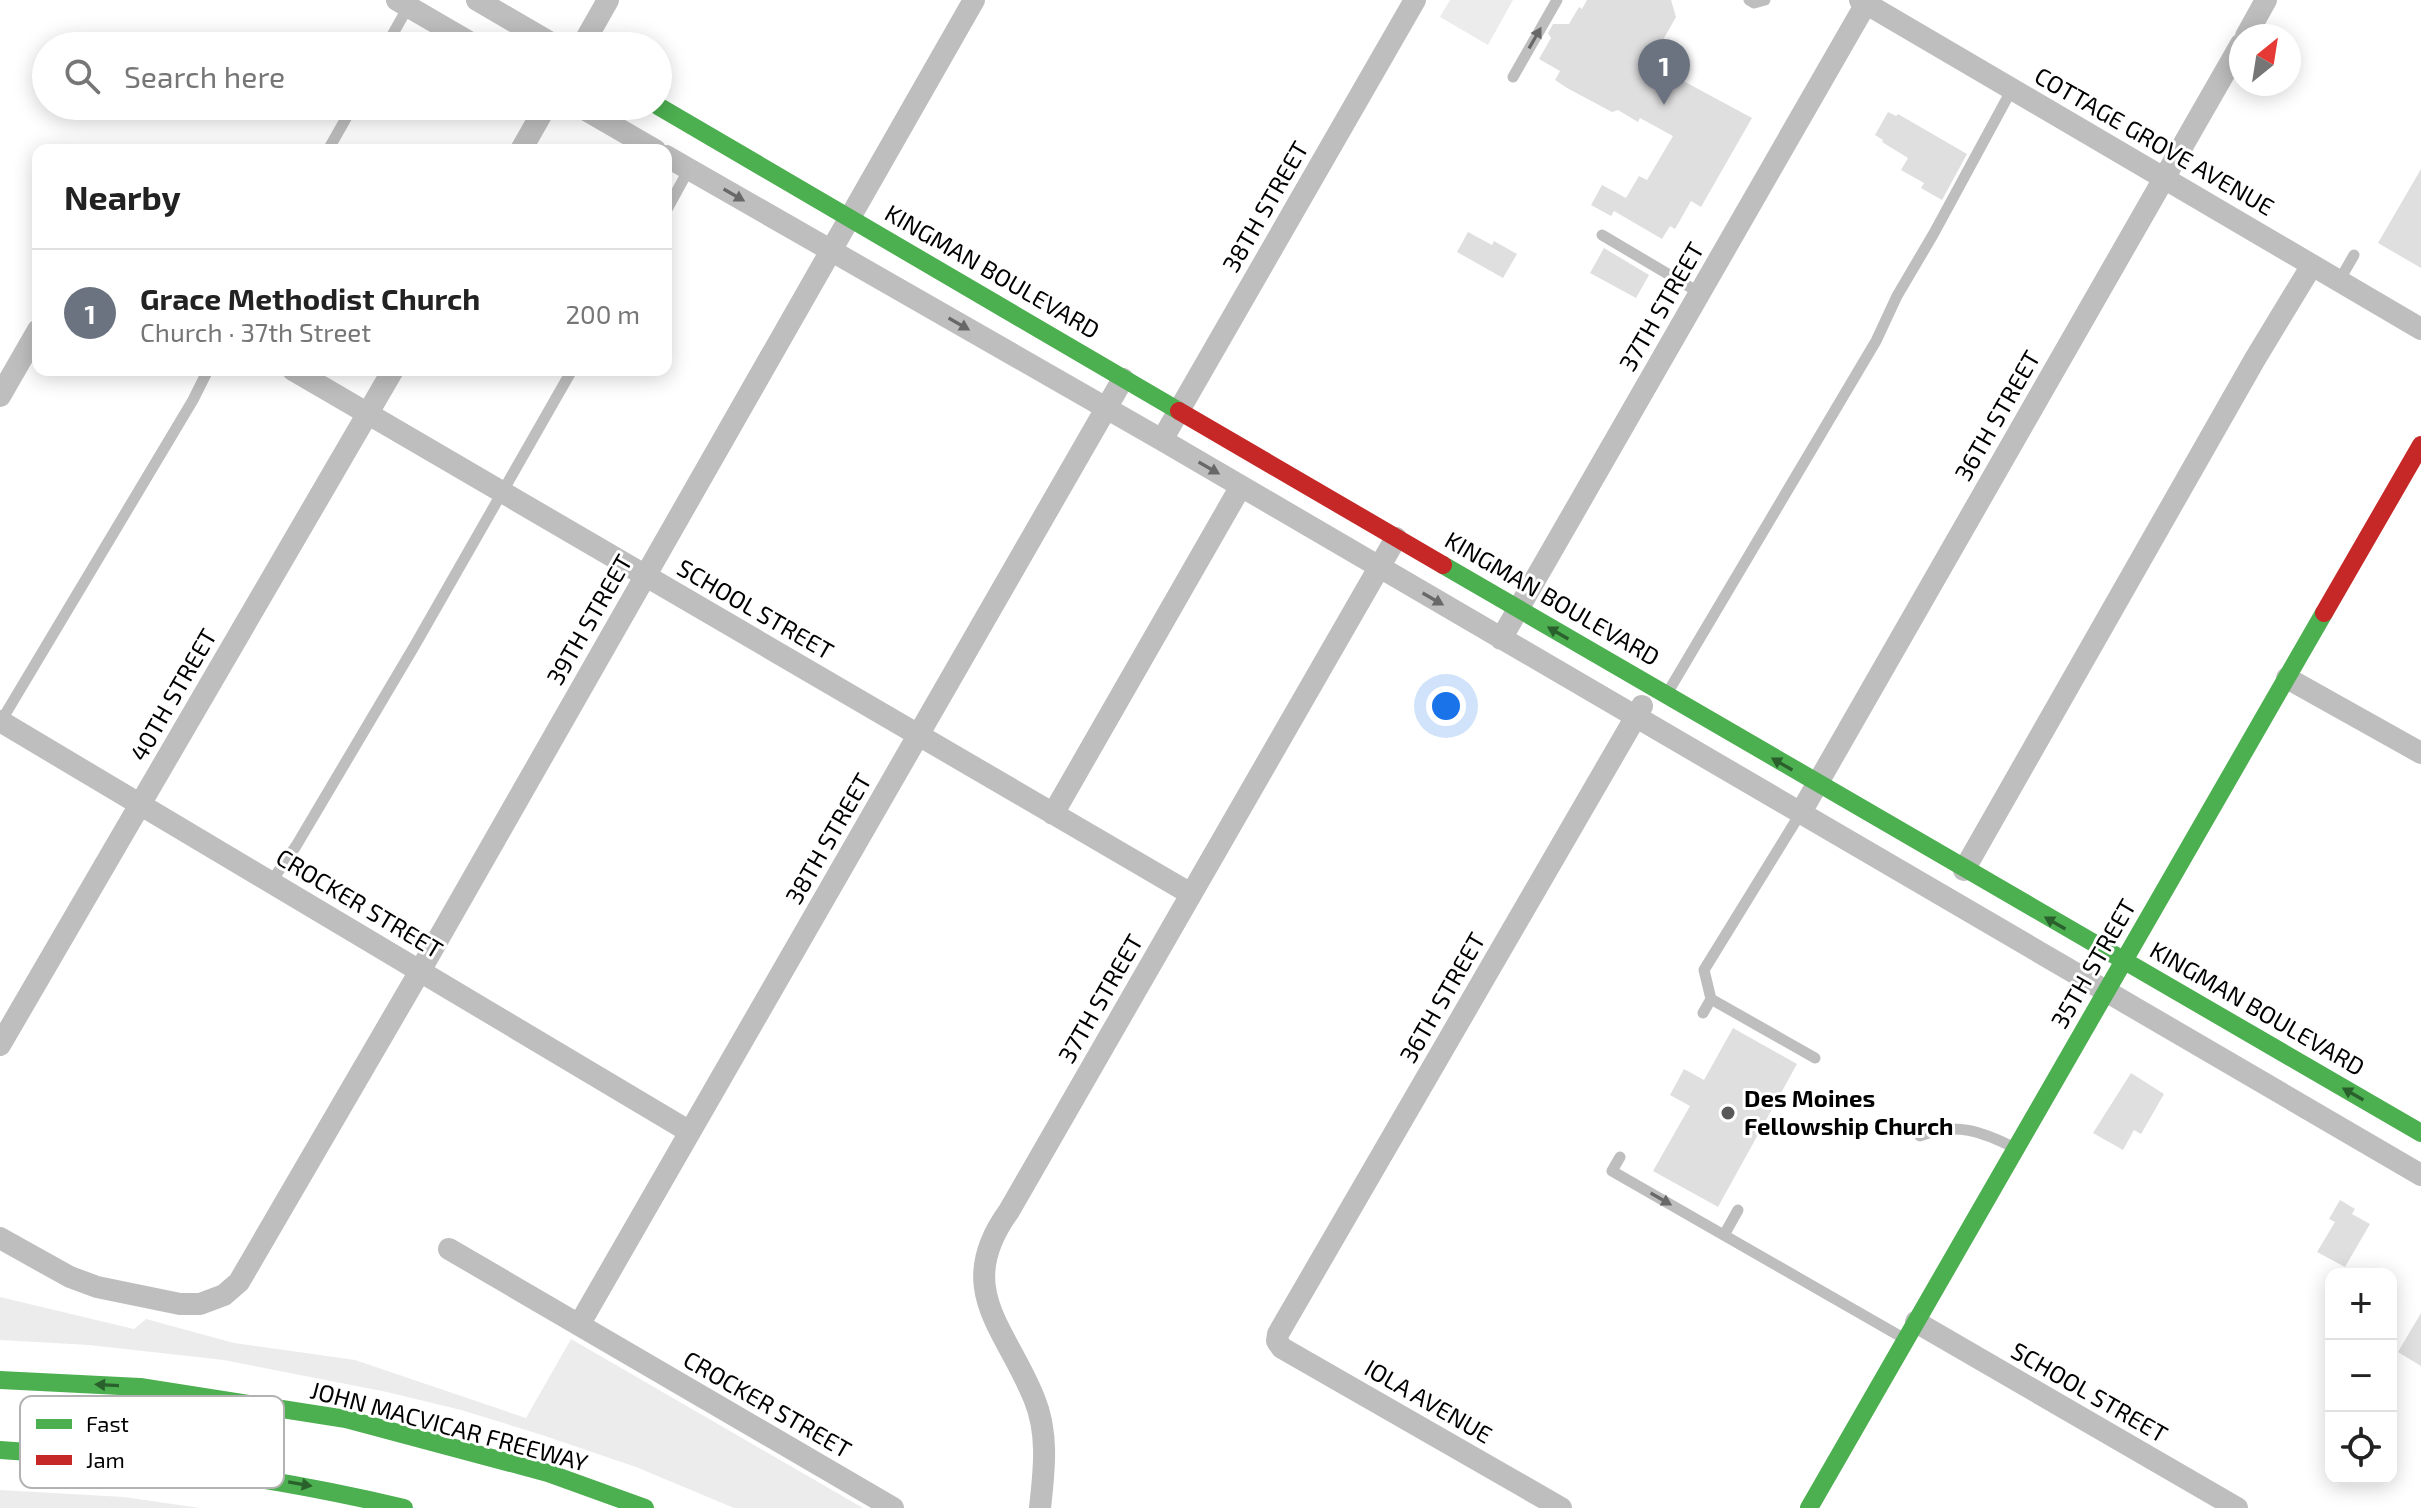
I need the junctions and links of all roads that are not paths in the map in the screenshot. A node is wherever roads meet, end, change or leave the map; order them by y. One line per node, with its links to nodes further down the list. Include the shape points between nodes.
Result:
1 (477, 0): 14 (street)
2 (608, 0): 15 (street)
3 (974, 0): 30 (street, 39TH STREET)
4 (1415, 0): 46 (street, 38TH STREET)
5 (1557, 0): 17 (lane, one-way to 5)
6 (1749, 0): 7 (lane)
7 (1765, 0)
8 (2266, 0): 11 (street)
9 (1865, 1): 18 (street, COTTAGE GROVE AVENUE); 36 (street, 37TH STREET)
10 (403, 3): 12 (lane); 13 (street)
11 (2253, 24)
12 (392, 32)
13 (452, 32)
14 (532, 32)
15 (590, 32)
16 (2229, 65): 28 (street, 36TH STREET)
17 (1513, 77)
18 (2012, 89): 28 (street, COTTAGE GROVE AVENUE); 58 (lane, via 1876,341)
19 (672, 114): 30 (main road, KINGMAN BOULEVARD)
20 (345, 120): 23 (lane)
21 (538, 120): 24 (street)
22 (603, 120): 25 (street)
23 (331, 144)
24 (524, 144)
25 (645, 144)
26 (672, 159): 27 (street)
27 (689, 169): 29 (lane); 32 (street, one-way to 32)
28 (2164, 179): 34 (street, COTTAGE GROVE AVENUE); 63 (street, 36TH STREET)
29 (672, 200)
30 (850, 218): 32 (street, 39TH STREET); 43 (main road, KINGMAN BOULEVARD)
31 (1602, 235): 36 (lane)
32 (831, 251): 45 (street, one-way to 45); 54 (street, 39TH STREET)
33 (2354, 255): 35 (lane)
34 (2312, 265): 35 (street, COTTAGE GROVE AVENUE); 67 (street)
35 (2339, 281): 37 (street, COTTAGE GROVE AVENUE)
36 (1700, 293): 55 (street, 37TH STREET)
37 (2421, 329)
38 (32, 340): 44 (street)
39 (205, 376): 60 (lane)
40 (303, 376): 47 (street, SCHOOL STREET)
41 (390, 376): 47 (street, 40TH STREET)
42 (569, 376): 51 (lane)
43 (1123, 379): 45 (street, 38TH STREET); 46 (main road, KINGMAN BOULEVARD)
44 (0, 396)
45 (1106, 408): 48 (street); 61 (street, 38TH STREET)
46 (1179, 411): 48 (street, 38TH STREET); 52 (main road, KINGMAN BOULEVARD)
47 (368, 414): 51 (street, SCHOOL STREET); 64 (street, 40TH STREET)
48 (1162, 440): 50 (street, one-way to 50)
49 (2421, 445): 57 (main road, 35TH STREET)
50 (1241, 486): 53 (street); 65 (street)
51 (503, 493): 54 (street, SCHOOL STREET); 68 (lane)
52 (1396, 538): 53 (street, 37TH STREET); 55 (main road, KINGMAN BOULEVARD)
53 (1379, 568): 56 (street, one-way to 56); 69 (street, 37TH STREET)
54 (645, 576): 61 (street, SCHOOL STREET); 71 (street, 39TH STREET)
55 (1518, 610): 56 (street, 37TH STREET); 58 (main road, KINGMAN BOULEVARD, one-way to 55)
56 (1501, 639): 59 (street)
57 (2287, 678): 62 (street); 70 (main road, 35TH STREET)
58 (1659, 692): 59 (street, 36TH STREET); 63 (main road, KINGMAN BOULEVARD, one-way to 58)
59 (1636, 718): 66 (street); 89 (street, 36TH STREET)
60 (0, 722): 64 (street, CROCKER STREET)
61 (918, 735): 65 (street, SCHOOL STREET); 77 (street, 38TH STREET)
62 (2421, 753)
63 (1817, 784): 66 (street, 36TH STREET); 67 (main road, KINGMAN BOULEVARD)
64 (141, 804): 68 (street, CROCKER STREET); 75 (street, 40TH STREET)
65 (1053, 814): 69 (street, SCHOOL STREET)
66 (1800, 814): 72 (street); 73 (lane, via 1704,970)
67 (1964, 870): 70 (main road, KINGMAN BOULEVARD, one-way to 67)
68 (271, 882): 71 (street, CROCKER STREET)
69 (1191, 894): 99 (street, 37TH STREET, via 989,1247 983,1278 988,1308 1035,1400 1044,1441)
70 (2123, 962): 72 (main road, 35TH STREET); 78 (main road, KINGMAN BOULEVARD, one-way to 70)
71 (420, 971): 77 (street, CROCKER STREET); 85 (street, 39TH STREET, via 239,1282 224,1295 200,1304 180,1304 97,1287)
72 (2105, 992): 80 (main road, 35TH STREET); 82 (street)
73 (1711, 999): 74 (lane); 76 (lane)
74 (1703, 1013)
75 (0, 1045)
76 (1815, 1058)
77 (690, 1132): 87 (street, 38TH STREET)
78 (2421, 1133)
79 (1920, 1136): 80 (lane, via 1959,1128 1985,1133)
80 (2015, 1149): 88 (main road, 35TH STREET)
81 (1620, 1157): 84 (lane, one-way to 84, via 1612,1171)
82 (2421, 1175)
83 (1738, 1210): 84 (lane)
84 (1724, 1235): 88 (lane)
85 (0, 1238)
86 (449, 1249): 87 (street, CROCKER STREET)
87 (579, 1325): 98 (street, CROCKER STREET)
88 (1911, 1331): 101 (main road, 35TH STREET); 102 (street, SCHOOL STREET)
89 (1278, 1334): 100 (street, IOLA AVENUE, via 1282,1348)
90 (0, 1380): 91 (main road, JOHN MACVICAR FREEWAY, one-way to 90, via 140,1387)
91 (198, 1396)
92 (284, 1409): 97 (main road, JOHN MACVICAR FREEWAY, one-way to 92, via 548,1473 346,1419)
93 (0, 1450): 94 (main road, one-way to 94)
94 (20, 1451)
95 (284, 1482): 96 (main road, one-way to 96)
96 (404, 1508)
97 (645, 1508)
98 (893, 1508)
99 (1040, 1508)
100 (1561, 1508)
101 (1809, 1508)
102 (2237, 1508)

